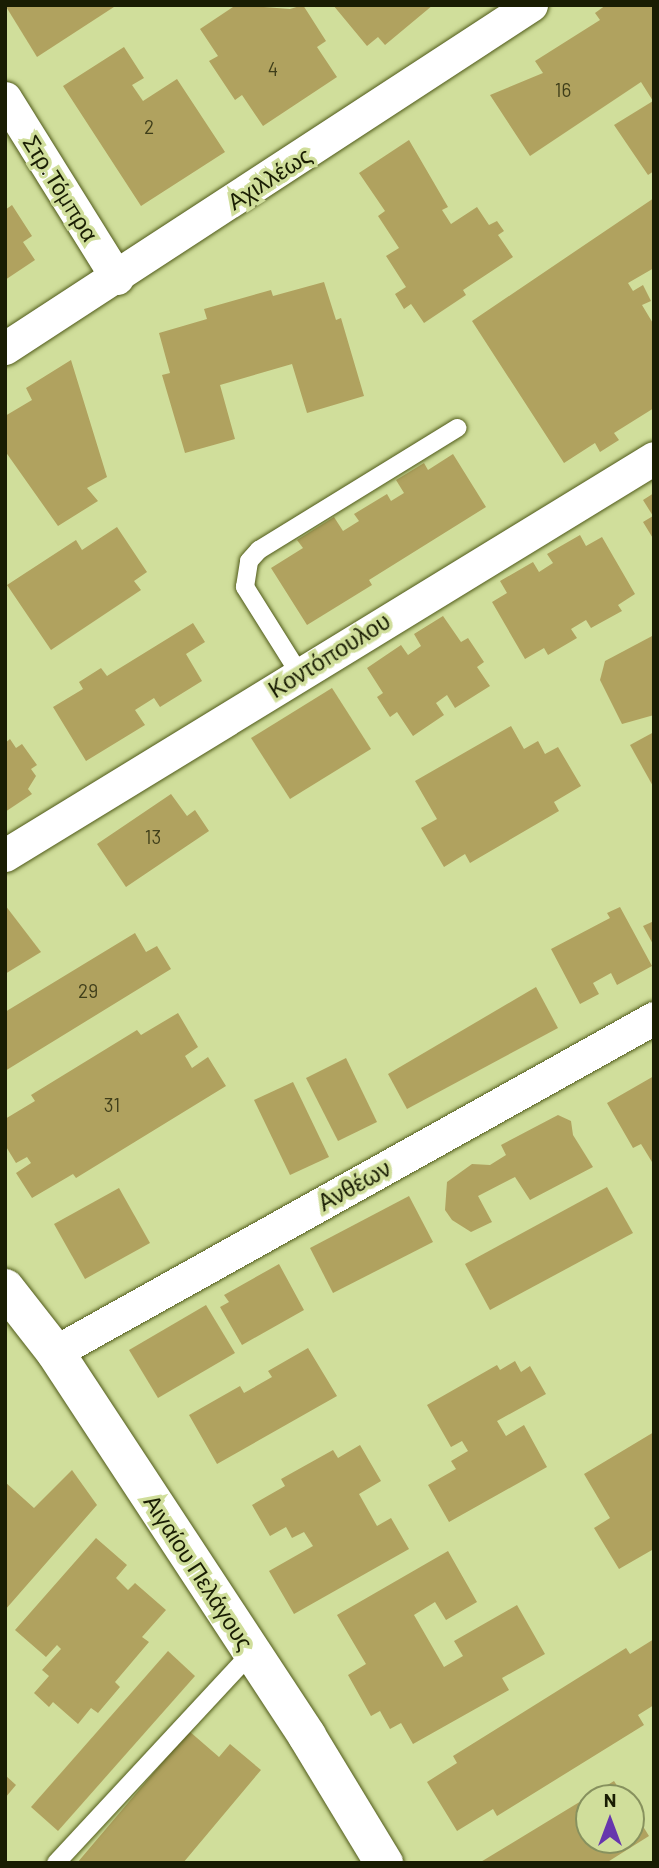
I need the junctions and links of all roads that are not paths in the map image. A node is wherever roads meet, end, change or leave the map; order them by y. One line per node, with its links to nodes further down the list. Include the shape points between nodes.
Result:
1 (531, 5): 3 (street, Αχιλλέως)
2 (5, 98): 3 (street, Στρ.Τόμπρα)
3 (117, 278): 4 (street, Αχιλλέως)
4 (5, 348)
5 (457, 428): 7 (lane, via 259,550 249,561 246,587)
6 (654, 458): 7 (street, Κοντόπουλου)
7 (299, 673): 8 (street, Κοντόπουλου)
8 (5, 855)
9 (654, 1018): 11 (street, Ανθέων)
10 (5, 1288): 11 (street, Αιγαίου Πελάγους)
11 (55, 1352): 12 (street, Αιγαίου Πελάγους)
12 (252, 1652): 13 (lane); 14 (street, Αιγαίου Πελάγους)
13 (56, 1863)
14 (384, 1863)

